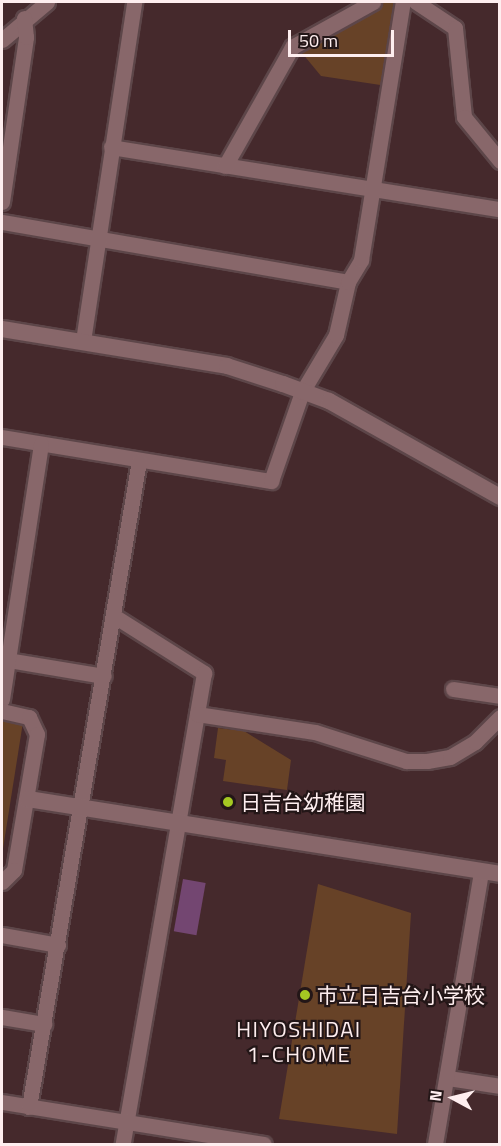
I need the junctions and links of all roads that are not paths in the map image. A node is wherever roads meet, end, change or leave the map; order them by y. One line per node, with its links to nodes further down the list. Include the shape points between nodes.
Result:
1 (47, 2): 6 (street)
2 (134, 2): 8 (street)
3 (373, 2): 10 (street, via 292,47)
4 (403, 2): 11 (street)
5 (416, 2): 9 (street, via 455,28 464,117)
6 (24, 18): 7 (street); 12 (street, via 26,37)
7 (2, 40)
8 (111, 147): 10 (street); 15 (street)
9 (500, 161)
10 (225, 166): 11 (street)
11 (372, 189): 13 (street); 16 (street, via 361,260)
12 (2, 202)
13 (500, 209)
14 (2, 222): 15 (street)
15 (96, 236): 16 (street); 18 (street)
16 (348, 282): 19 (street, via 336,335)
17 (2, 329): 18 (street)
18 (83, 341): 19 (street, via 227,366)
19 (302, 392): 22 (street, via 271,481); 23 (street, via 328,401)
20 (2, 437): 21 (street)
21 (41, 444): 22 (street); 25 (street)
22 (139, 461): 24 (street)
23 (500, 497)
24 (114, 616): 26 (street); 31 (street, via 204,673)
25 (4, 660): 26 (street); 29 (street)
26 (104, 676): 34 (street)
27 (453, 689): 28 (street)
28 (500, 696)
29 (2, 699)
30 (2, 711): 33 (street, via 37,724)
31 (197, 714): 32 (street, via 315,732 406,761 428,761 458,752); 35 (street)
32 (500, 717)
33 (28, 799): 34 (street); 38 (street, via 14,870)
34 (82, 808): 35 (street); 40 (street)
35 (177, 819): 36 (street); 47 (street)
36 (481, 871): 37 (street); 43 (street)
37 (500, 874)
38 (2, 882)
39 (2, 935): 40 (street)
40 (58, 945): 42 (street)
41 (2, 1017): 42 (street)
42 (44, 1024): 46 (street)
43 (448, 1078): 44 (street); 50 (street)
44 (500, 1086)
45 (2, 1102): 46 (street)
46 (29, 1107): 47 (street)
47 (125, 1120): 48 (street); 49 (street)
48 (123, 1144)
49 (264, 1144)
50 (435, 1144)

